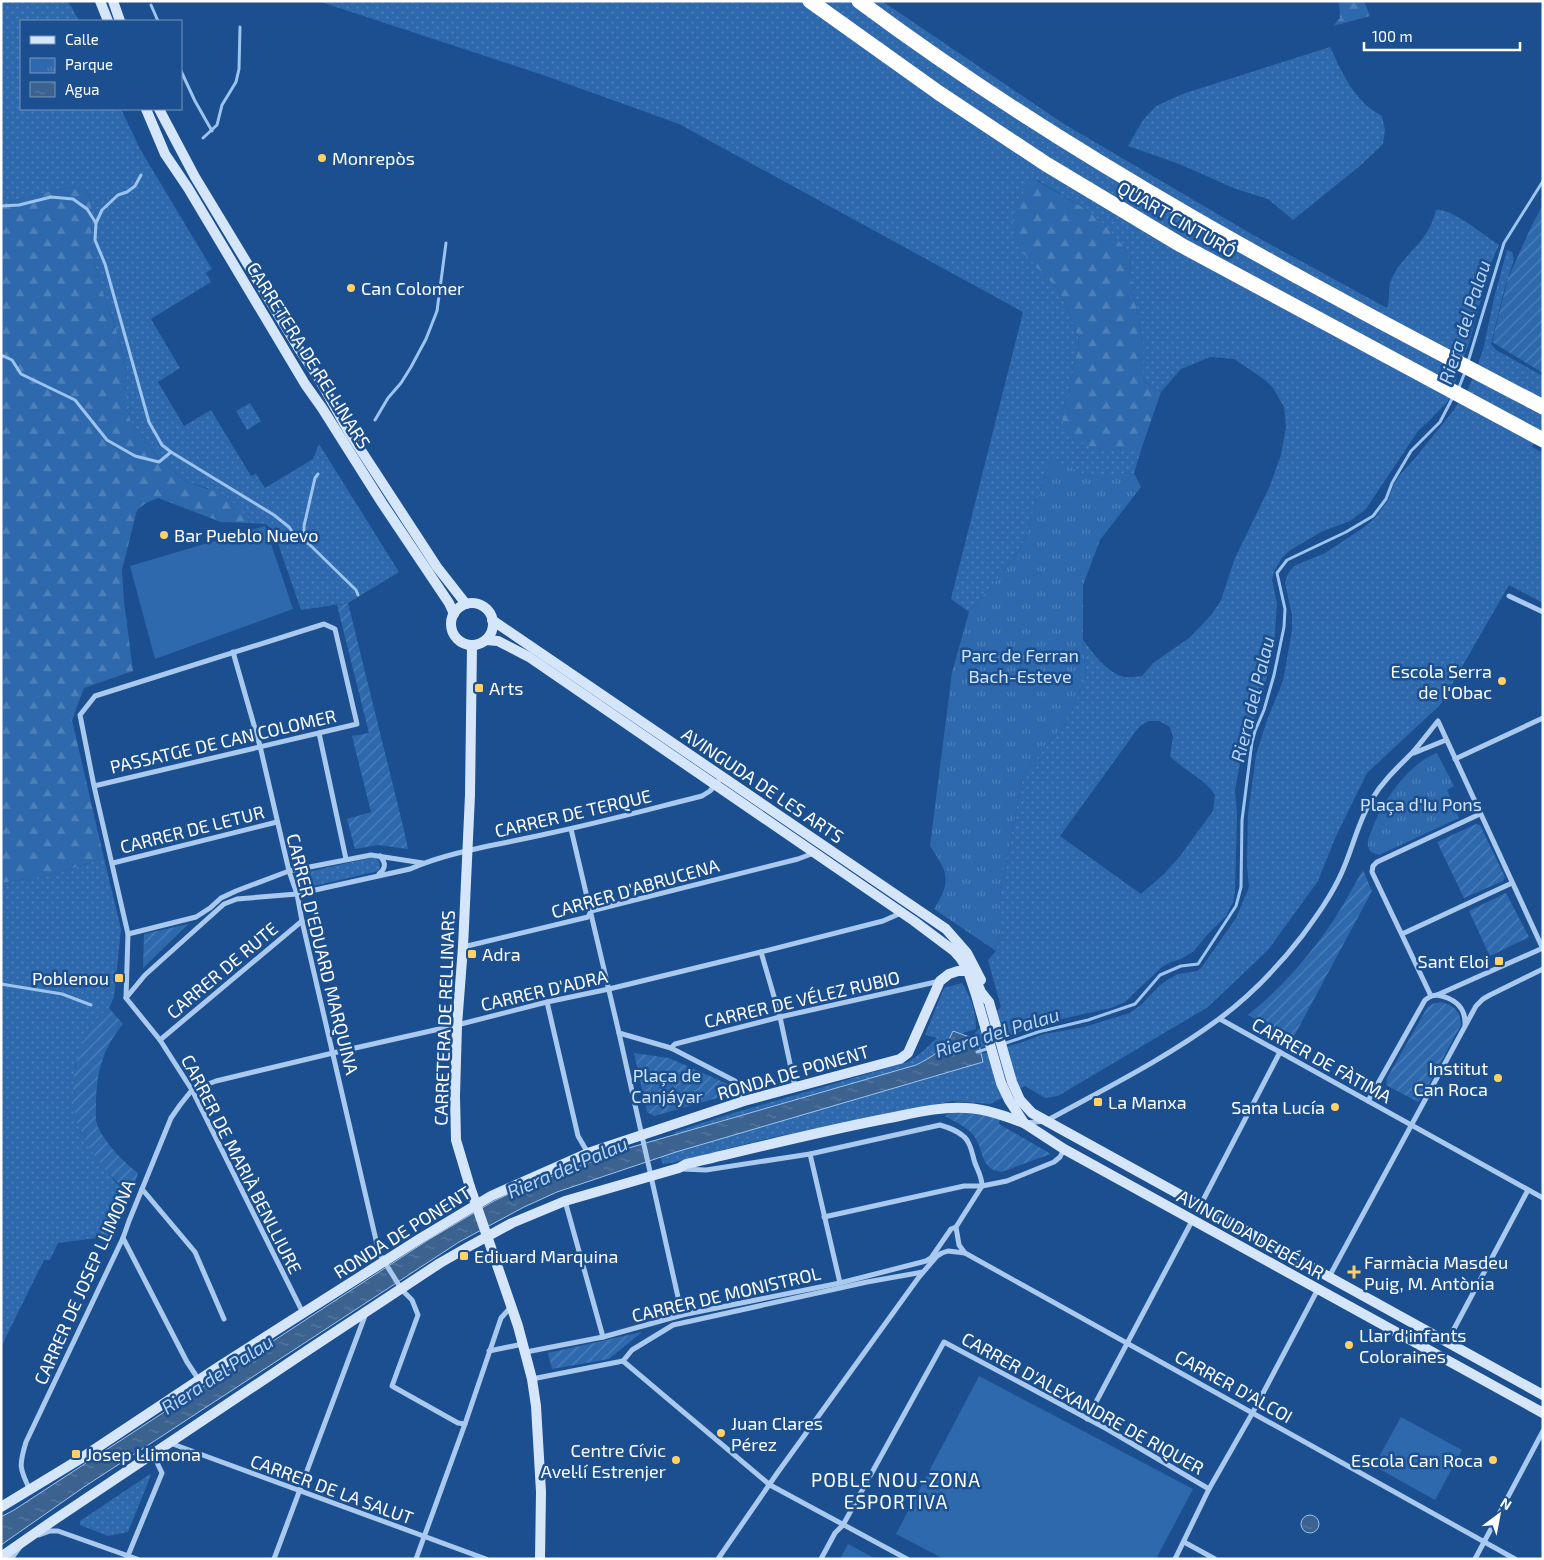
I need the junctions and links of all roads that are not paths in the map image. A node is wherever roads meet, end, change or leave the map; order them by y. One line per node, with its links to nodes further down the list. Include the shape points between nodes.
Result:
1 (100, 1): 5 (main road)
2 (113, 1): 6 (main road)
3 (810, 1): 10 (highway, QUART CINTURÓ, via 1046,164 1181,245)
4 (859, 1): 9 (highway, QUART CINTURÓ, via 1001,102 1079,151 1216,232)
5 (108, 20)
6 (120, 20)
7 (146, 110): 14 (main road, CARRETERA DE RELLINARS, via 165,154 306,384)
8 (160, 110): 12 (main road, CARRETERA DE RELLINARS, via 195,177 349,432 437,567)
9 (1543, 407)
10 (1543, 440)
11 (1509, 596): 13 (street)
12 (466, 604): 14 (main road); 15 (main road, via 482,606)
13 (1543, 612)
14 (454, 614): 17 (main road, via 451,623 455,636)
15 (492, 620): 16 (main road, via 492,631); 25 (main road, AVINGUDA DE LES ARTS)
16 (486, 640): 17 (main road); 25 (main road, AVINGUDA DE LES ARTS, via 498,641 529,657)
17 (472, 646): 30 (main road, CARRETERA DE RELLINARS)
18 (233, 652): 20 (street, PASSATGE DE CAN COLOMER, via 324,624 335,629 357,724); 22 (street, CARRER D'EDUARD MARQUINA); 26 (street, via 95,696 80,715)
19 (1543, 718): 24 (street)
20 (319, 734): 22 (street, PASSATGE DE CAN COLOMER); 33 (street)
21 (1446, 740): 23 (street); 23 (street, via 1438,721); 24 (street)
22 (260, 746): 26 (street, PASSATGE DE CAN COLOMER); 28 (street, CARRER D'EDUARD MARQUINA)
23 (1411, 754): 59 (street, via 1393,771 1371,801 1342,873 1302,935 1278,965)
24 (1455, 759): 27 (street)
25 (719, 781): 29 (street, CARRER DE TERQUE, via 702,796); 31 (main road, AVINGUDA DE LES ARTS); 57 (main road, AVINGUDA DE LES ARTS, via 946,929 967,953)
26 (94, 786): 34 (street)
27 (1480, 814): 38 (street); 44 (street, via 1373,866 1372,872)
28 (277, 822): 34 (street, CARRER DE LETUR); 36 (street, CARRER D'EDUARD MARQUINA)
29 (571, 829): 30 (street, CARRER DE TERQUE); 40 (street)
30 (468, 851): 35 (street, CARRER DE TERQUE); 45 (main road, CARRETERA DE RELLINARS)
31 (814, 852): 40 (street, CARRER D'ABRUCENA, via 804,858); 41 (main road, AVINGUDA DE LES ARTS)
32 (380, 856): 33 (street, CARRER DE TERQUE); 35 (street, CARRER DE TERQUE); 37 (street, via 385,865)
33 (346, 859): 36 (street, CARRER DE TERQUE)
34 (113, 863): 43 (street)
35 (424, 863): 37 (street, CARRER DE TERQUE)
36 (289, 871): 39 (street, CARRER D'EDUARD MARQUINA); 43 (street, CARRER DE TERQUE, via 221,898 196,917)
37 (379, 875): 39 (street, CARRER DE TERQUE)
38 (1512, 883): 44 (street); 47 (street)
39 (297, 894): 42 (street, CARRER D'EDUARD MARQUINA); 55 (street, CARRER DE TERQUE, via 237,899 224,904 145,976)
40 (591, 911): 45 (street, CARRER D'ABRUCENA, via 588,917); 52 (street)
41 (902, 912): 46 (main road, AVINGUDA DE LES ARTS); 48 (street, CARRER D'ADRA, via 883,921)
42 (302, 922): 63 (street, CARRER DE RUTE); 66 (street, CARRER D'EDUARD MARQUINA)
43 (128, 934): 55 (street)
44 (1402, 934): 54 (street)
45 (463, 947): 60 (main road, CARRETERA DE RELLINARS)
46 (948, 947): 50 (main road); 50 (main road, AVINGUDA DE LES ARTS, via 961,959)
47 (1543, 948): 53 (street)
48 (762, 952): 52 (street, CARRER D'ADRA); 58 (street)
49 (1543, 969): 61 (street, via 1483,999)
50 (958, 972): 51 (main road, RONDA DE PONENT); 57 (main road, via 974,976); 72 (main road, AVINGUDA DE BÉJAR, via 982,1018 1001,1083)
51 (940, 981): 58 (street, CARRER DE VÉLEZ RUBIO); 67 (main road, RONDA DE PONENT, via 908,1053 900,1059)
52 (609, 989): 56 (street, CARRER D'ADRA); 62 (street)
53 (1438, 995): 54 (street); 61 (street, via 1452,999 1460,1007 1465,1018)
54 (1431, 996): 70 (street, via 1425,1000)
55 (126, 998): 63 (street, CARRER DE MARIÀ BENLLIURE)
56 (548, 1002): 60 (street, CARRER D'ADRA); 75 (street, via 578,1136)
57 (989, 1002): 71 (main road, AVINGUDA DE BÉJAR, via 1020,1100 1032,1114)
58 (780, 1017): 64 (street, CARRER DE VÉLEZ RUBIO, via 675,1044); 67 (street)
59 (1220, 1019): 65 (street, CARRER DE FÀTIMA); 71 (street, via 1158,1060)
60 (458, 1025): 66 (street, CARRER D'ADRA); 99 (main road, CARRETERA DE RELLINARS, bridge, via 456,1140)
61 (1464, 1028): 73 (street)
62 (620, 1033): 64 (street); 74 (street)
63 (160, 1040): 68 (street, CARRER DE MARIÀ BENLLIURE)
64 (671, 1048): 69 (street, via 735,1081)
65 (1280, 1052): 70 (street, CARRER DE FÀTIMA); 87 (street)
66 (333, 1053): 68 (street, CARRER D'ADRA, via 216,1081); 93 (street, CARRER D'EDUARD MARQUINA, via 379,1253)
67 (796, 1088): 69 (main road, RONDA DE PONENT)
68 (192, 1090): 83 (street, CARRER DE JOSEP LLIMONA, via 171,1118); 101 (street, CARRER DE MARIÀ BENLLIURE)
69 (744, 1101): 74 (main road, RONDA DE PONENT)
70 (1368, 1101): 73 (street, CARRER DE FÀTIMA)
71 (1046, 1121): 72 (street); 80 (main road, AVINGUDA DE BÉJAR)
72 (1024, 1122): 76 (main road, AVINGUDA DE BÉJAR); 79 (main road, via 981,1109 949,1108 773,1143)
73 (1411, 1125): 84 (street, CARRER DE FÀTIMA); 95 (street)
74 (642, 1136): 75 (main road, RONDA DE PONENT); 81 (street)
75 (588, 1153): 93 (main road, RONDA DE PONENT, via 491,1196)
76 (1062, 1153): 78 (main road, AVINGUDA DE BÉJAR); 82 (street, via 1054,1162 1007,1181)
77 (810, 1154): 79 (street, via 706,1170); 82 (street, via 940,1125 962,1134 969,1142); 88 (street)
78 (1075, 1155): 80 (main road, AVINGUDA DE BÉJAR, via 1088,1152 1110,1164); 89 (main road, AVINGUDA DE BÉJAR)
79 (679, 1168): 81 (main road)
80 (1135, 1170): 87 (main road, AVINGUDA DE BÉJAR)
81 (651, 1176): 86 (main road); 102 (street)
82 (982, 1186): 88 (street, via 964,1186); 90 (street)
83 (142, 1190): 91 (street, CARRER DE JOSEP LLIMONA); 103 (street, via 195,1252)
84 (1528, 1190): 85 (street, CARRER DE FÀTIMA); 105 (street)
85 (1543, 1198)
86 (565, 1201): 98 (main road, via 512,1223 440,1263); 104 (street)
87 (1199, 1206): 89 (main road); 95 (main road, AVINGUDA DE BÉJAR)
88 (824, 1217): 96 (street)
89 (1192, 1220): 97 (main road, AVINGUDA DE BÉJAR); 106 (street)
90 (956, 1226): 92 (street, via 959,1245); 96 (street, CARRER DE MONISTROL, via 931,1258)
91 (123, 1238): 111 (street); 122 (street, CARRER DE JOSEP LLIMONA, via 26,1442 20,1460)
92 (965, 1252): 94 (street, via 942,1253); 106 (street, CARRER D'ALCOI)
93 (384, 1262): 98 (street, CARRER D'EDUARD MARQUINA); 101 (main road, RONDA DE PONENT)
94 (923, 1272): 109 (street, CARRER DE MONISTROL, via 673,1325 632,1350); 120 (street)
95 (1329, 1277): 105 (main road, AVINGUDA DE BÉJAR)
96 (840, 1283): 102 (street, CARRER DE MONISTROL)
97 (1318, 1289): 113 (street); 114 (main road, AVINGUDA DE BÉJAR)
98 (402, 1290): 100 (main road); 116 (street, CARRER D'EDUARD MARQUINA, via 412,1300 418,1315 392,1386)
99 (512, 1306): 107 (main road, CARRETERA DE RELLINARS); 108 (street, via 501,1318)
100 (366, 1312): 118 (main road); 123 (street)
101 (303, 1313): 111 (main road, RONDA DE PONENT)
102 (682, 1315): 104 (street, CARRER DE MONISTROL)
103 (224, 1318)
104 (603, 1337): 107 (street, CARRER DE MONISTROL)
105 (1447, 1342): 112 (main road, AVINGUDA DE BÉJAR)
106 (1128, 1344): 113 (street, CARRER D'ALCOI); 115 (street)
107 (524, 1348): 108 (street, CARRER DE MONISTROL); 110 (main road, CARRETERA DE RELLINARS)
108 (489, 1351): 116 (street)
109 (623, 1361): 110 (street); 120 (street)
110 (532, 1379): 137 (main road, CARRETERA DE RELLINARS, via 541,1492)
111 (199, 1380): 122 (main road, RONDA DE PONENT)
112 (1543, 1395)
113 (1253, 1412): 121 (street); 129 (street, CARRER D'ALCOI)
114 (1543, 1413)
115 (1087, 1418): 121 (street, CARRER D'ALEXANDRE DE RIQUER); 125 (street, CARRER D'ALEXANDRE DE RIQUER, via 944,1342)
116 (465, 1424): 126 (street)
117 (1543, 1431): 129 (street)
118 (169, 1443): 119 (main road); 123 (street, CARRER DE LA SALUT)
119 (153, 1454): 127 (main road); 131 (street, via 162,1473)
120 (770, 1485): 125 (street); 138 (street)
121 (1209, 1489): 128 (street)
122 (30, 1490): 124 (main road, RONDA DE PONENT)
123 (299, 1491): 126 (street, CARRER DE LA SALUT); 134 (street)
124 (1, 1507)
125 (843, 1525): 139 (street); 140 (street)
126 (424, 1536): 135 (street); 136 (street, CARRER DE LA SALUT)
127 (27, 1539): 130 (main road); 131 (street, via 58,1531); 132 (street)
128 (1184, 1542): 141 (street); 142 (street)
129 (1484, 1542): 143 (street); 144 (street, CARRER D'ALCOI)
130 (1, 1557)
131 (127, 1557): 133 (street)
132 (11, 1559)
133 (137, 1559)
134 (274, 1559)
135 (416, 1559)
136 (486, 1559)
137 (540, 1559)
138 (718, 1559)
139 (821, 1559)
140 (906, 1559)
141 (1175, 1559)
142 (1214, 1559)
143 (1475, 1559)
144 (1515, 1559)

